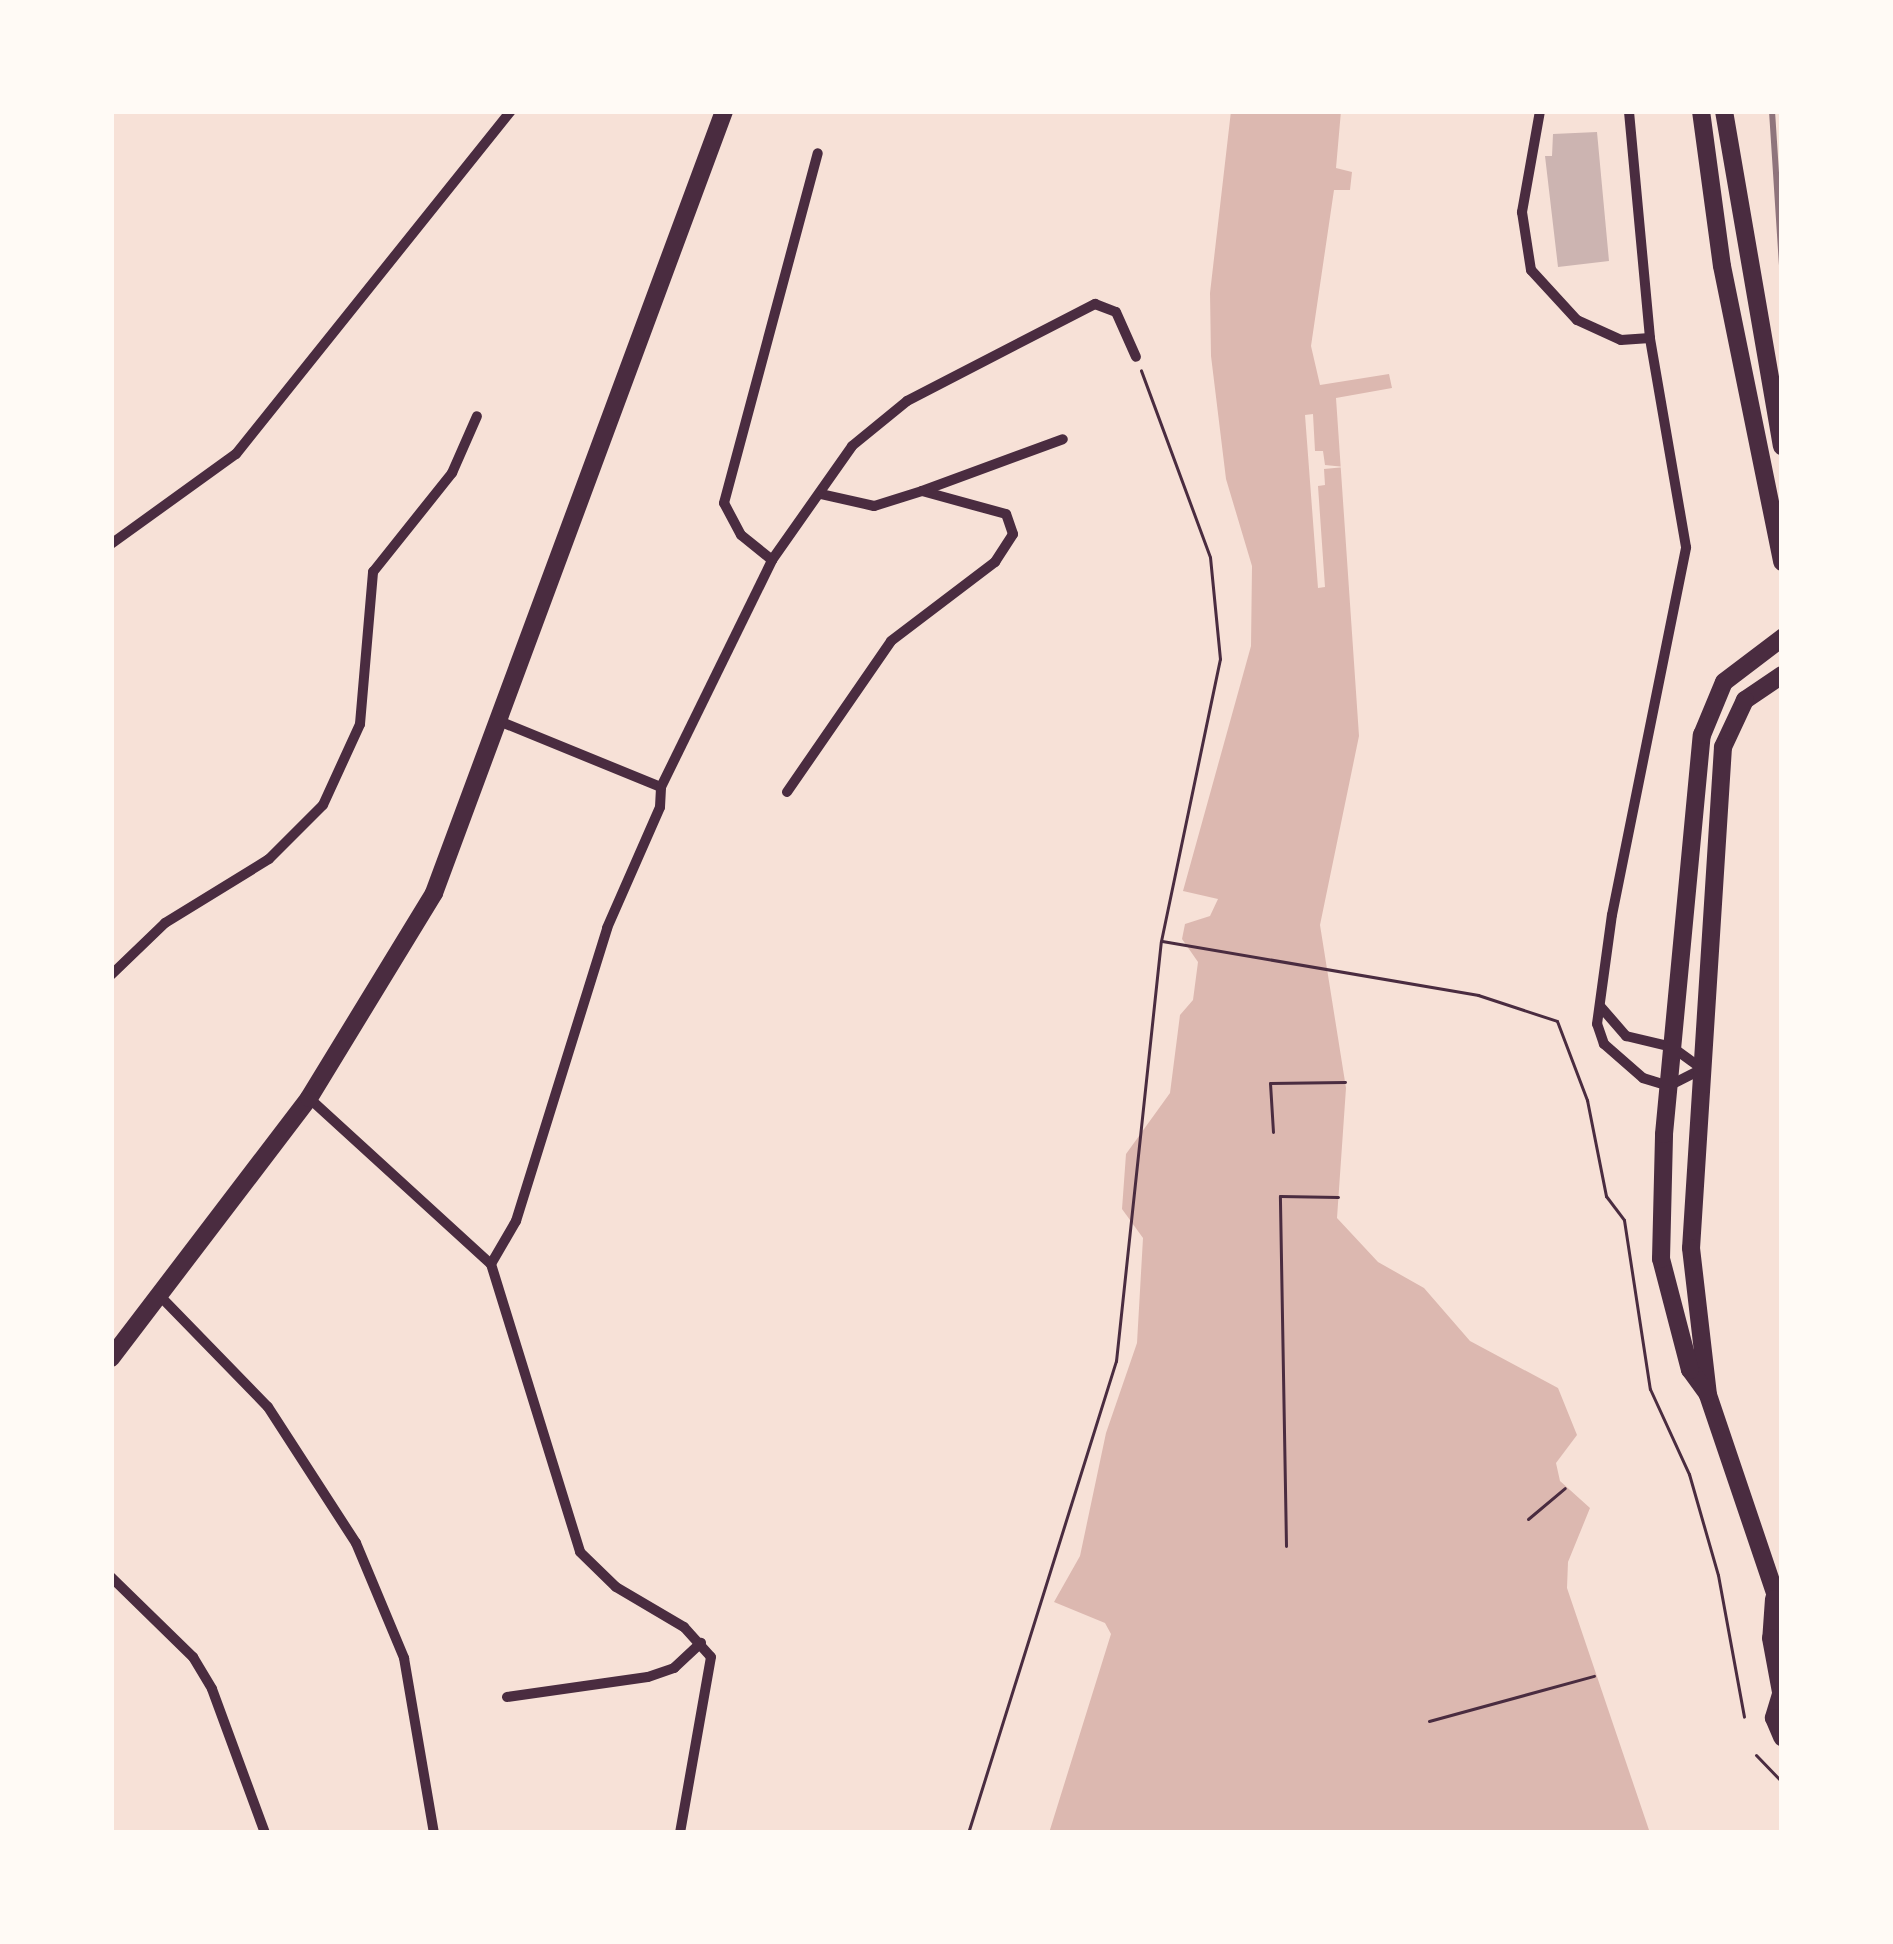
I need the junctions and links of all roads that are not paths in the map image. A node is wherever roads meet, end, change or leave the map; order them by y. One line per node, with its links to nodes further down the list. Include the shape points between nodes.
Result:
1 (511, 111): 15 (street, via 236,454)
2 (724, 111): 20 (main road)
3 (1540, 111): 8 (street, via 1522,212 1531,270 1576,320 1621,340)
4 (1629, 111): 8 (street)
5 (1701, 111): 17 (main road, via 1722,266)
6 (1724, 111): 12 (main road)
7 (818, 154): 16 (street, via 724,503 741,535)
8 (1650, 338): 24 (street, via 1686,547)
9 (1136, 357): 14 (street, via 1116,311 1104,304 1049,322 877,420)
10 (477, 416): 23 (street, via 452,473 374,572 360,724 323,805 269,859 165,923)
11 (1063, 440): 13 (street)
12 (1782, 446)
13 (922, 491): 14 (street, via 874,506); 22 (street, via 1006,514 1010,545 891,640)
14 (821, 494): 16 (street)
15 (111, 544)
16 (772, 560): 21 (street)
17 (1782, 562)
18 (1782, 638): 25 (main road, via 1724,682 1702,735)
19 (1782, 675): 26 (main road, via 1745,700 1723,747)
20 (499, 721): 21 (street); 28 (main road, via 434,893)
21 (662, 787): 29 (street, via 607,928 516,1221)
22 (788, 792)
23 (111, 975)
24 (1600, 1006): 25 (street, via 1626,1036); 27 (street, via 1604,1044 1643,1078)
25 (1672, 1048): 26 (street); 27 (main road)
26 (1702, 1069): 27 (street); 32 (main road, via 1691,1248)
27 (1669, 1086): 32 (main road, via 1661,1259 1690,1370)
28 (309, 1098): 29 (street); 30 (main road)
29 (491, 1264): 35 (street, via 580,1552)
30 (160, 1298): 31 (main road); 40 (street, via 268,1407 356,1544 404,1658)
31 (111, 1358)
32 (1708, 1395): 34 (main road)
33 (111, 1577): 39 (street, via 193,1658 212,1689)
34 (1778, 1606): 36 (main road, via 1771,1638)
35 (701, 1643): 37 (street, via 674,1668 648,1677); 41 (street, via 711,1657 710,1685)
36 (1782, 1691): 38 (main road, via 1774,1718)
37 (507, 1696)
38 (1782, 1736)
39 (265, 1833)
40 (434, 1833)
41 (680, 1833)

